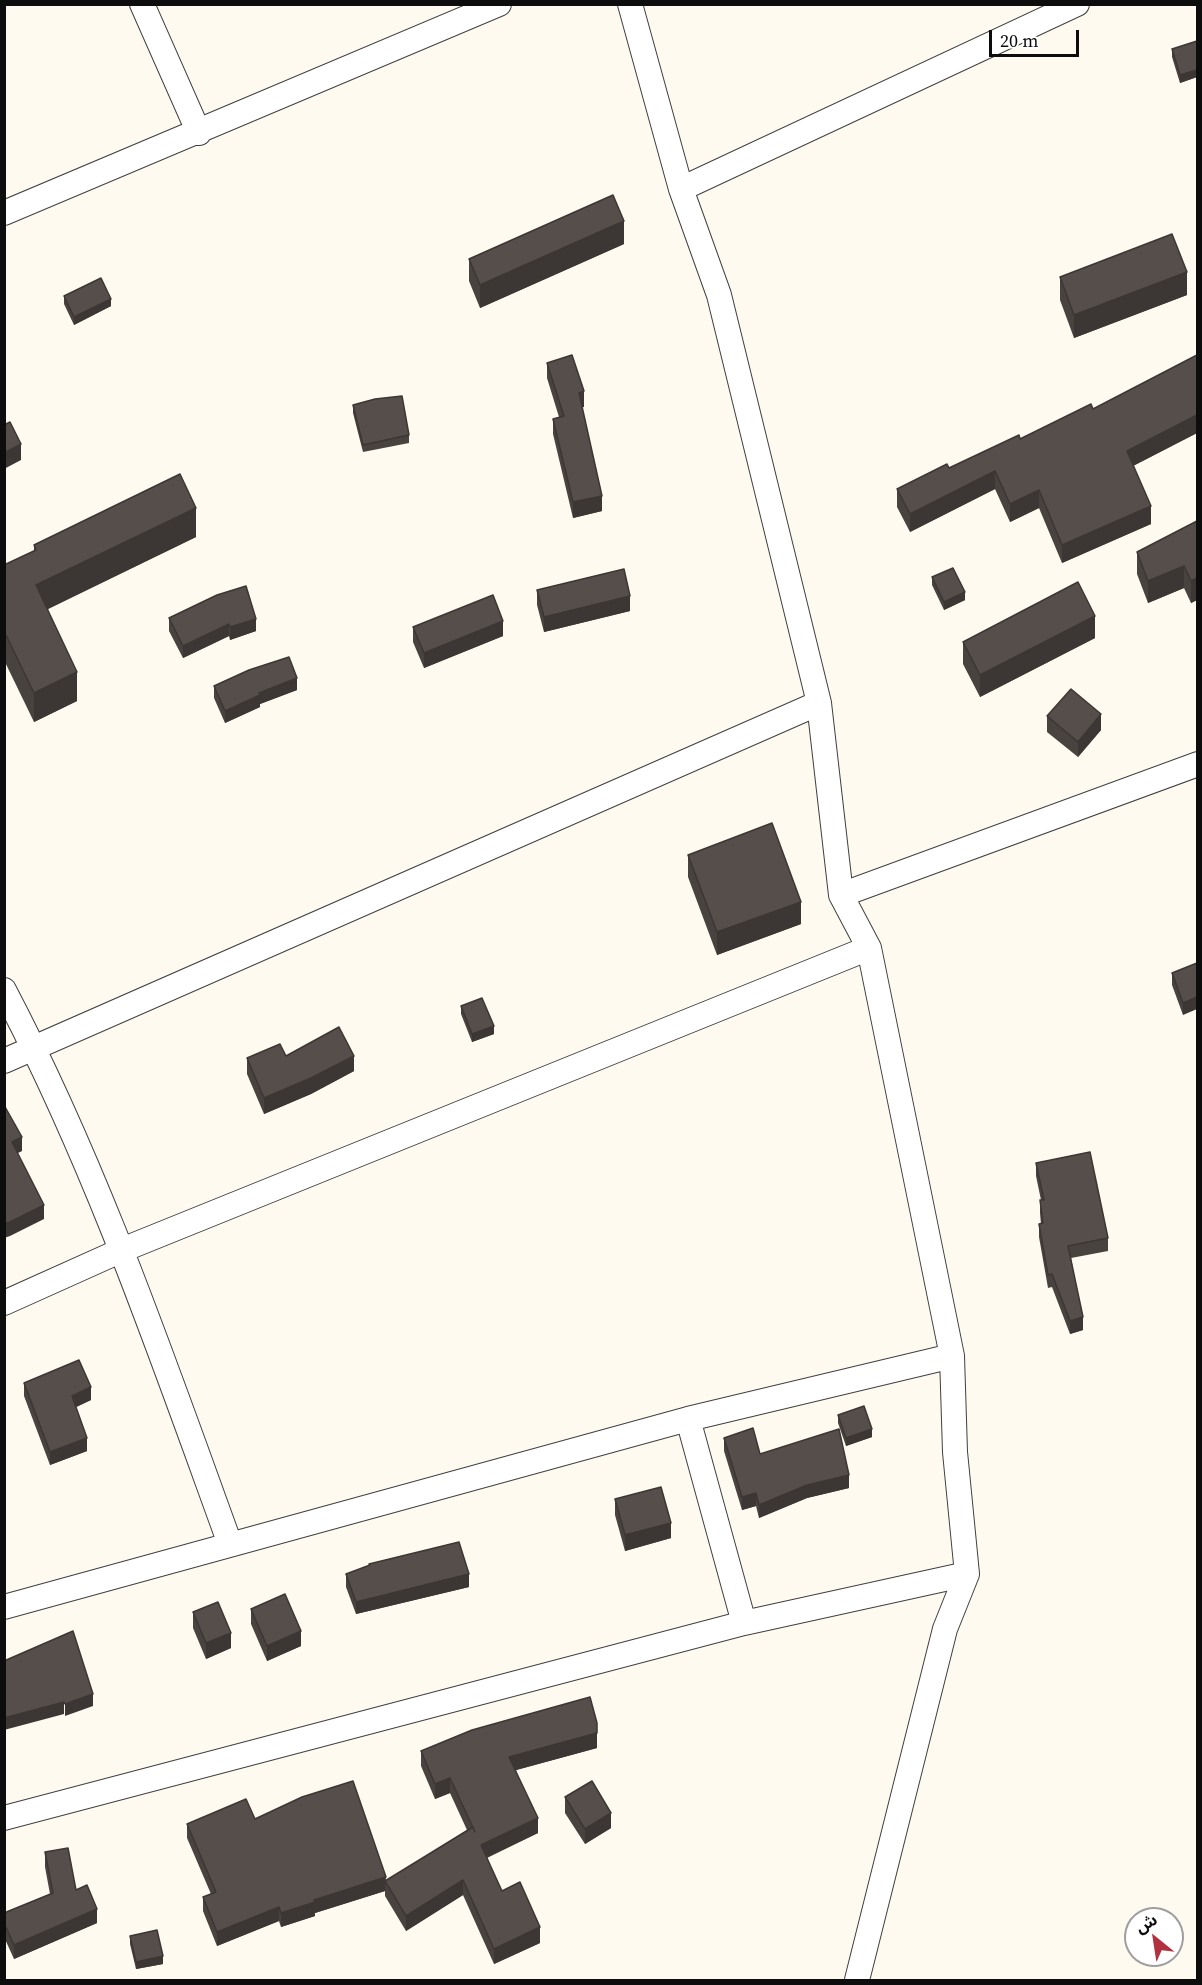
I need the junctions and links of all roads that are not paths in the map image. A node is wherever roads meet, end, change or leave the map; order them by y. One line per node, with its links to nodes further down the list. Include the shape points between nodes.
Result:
1 (142, 4): 5 (street)
2 (499, 4): 5 (street)
3 (630, 4): 6 (street)
4 (1077, 4): 6 (street)
5 (199, 133): 7 (street)
6 (681, 189): 8 (street, via 719,295)
7 (4, 213)
8 (819, 703): 10 (street); 13 (street)
9 (1197, 764): 10 (street)
10 (841, 895): 11 (street)
11 (869, 948): 15 (street); 17 (street)
12 (4, 990): 13 (street)
13 (35, 1049): 14 (street); 15 (street)
14 (4, 1061)
15 (122, 1250): 16 (street); 19 (street)
16 (4, 1303)
17 (952, 1356): 18 (street); 20 (street, via 955,1452)
18 (688, 1419): 19 (street); 22 (street)
19 (230, 1544): 21 (street)
20 (967, 1574): 22 (street); 24 (street, via 945,1629)
21 (4, 1607)
22 (744, 1623): 23 (street)
23 (4, 1818)
24 (857, 1980)

